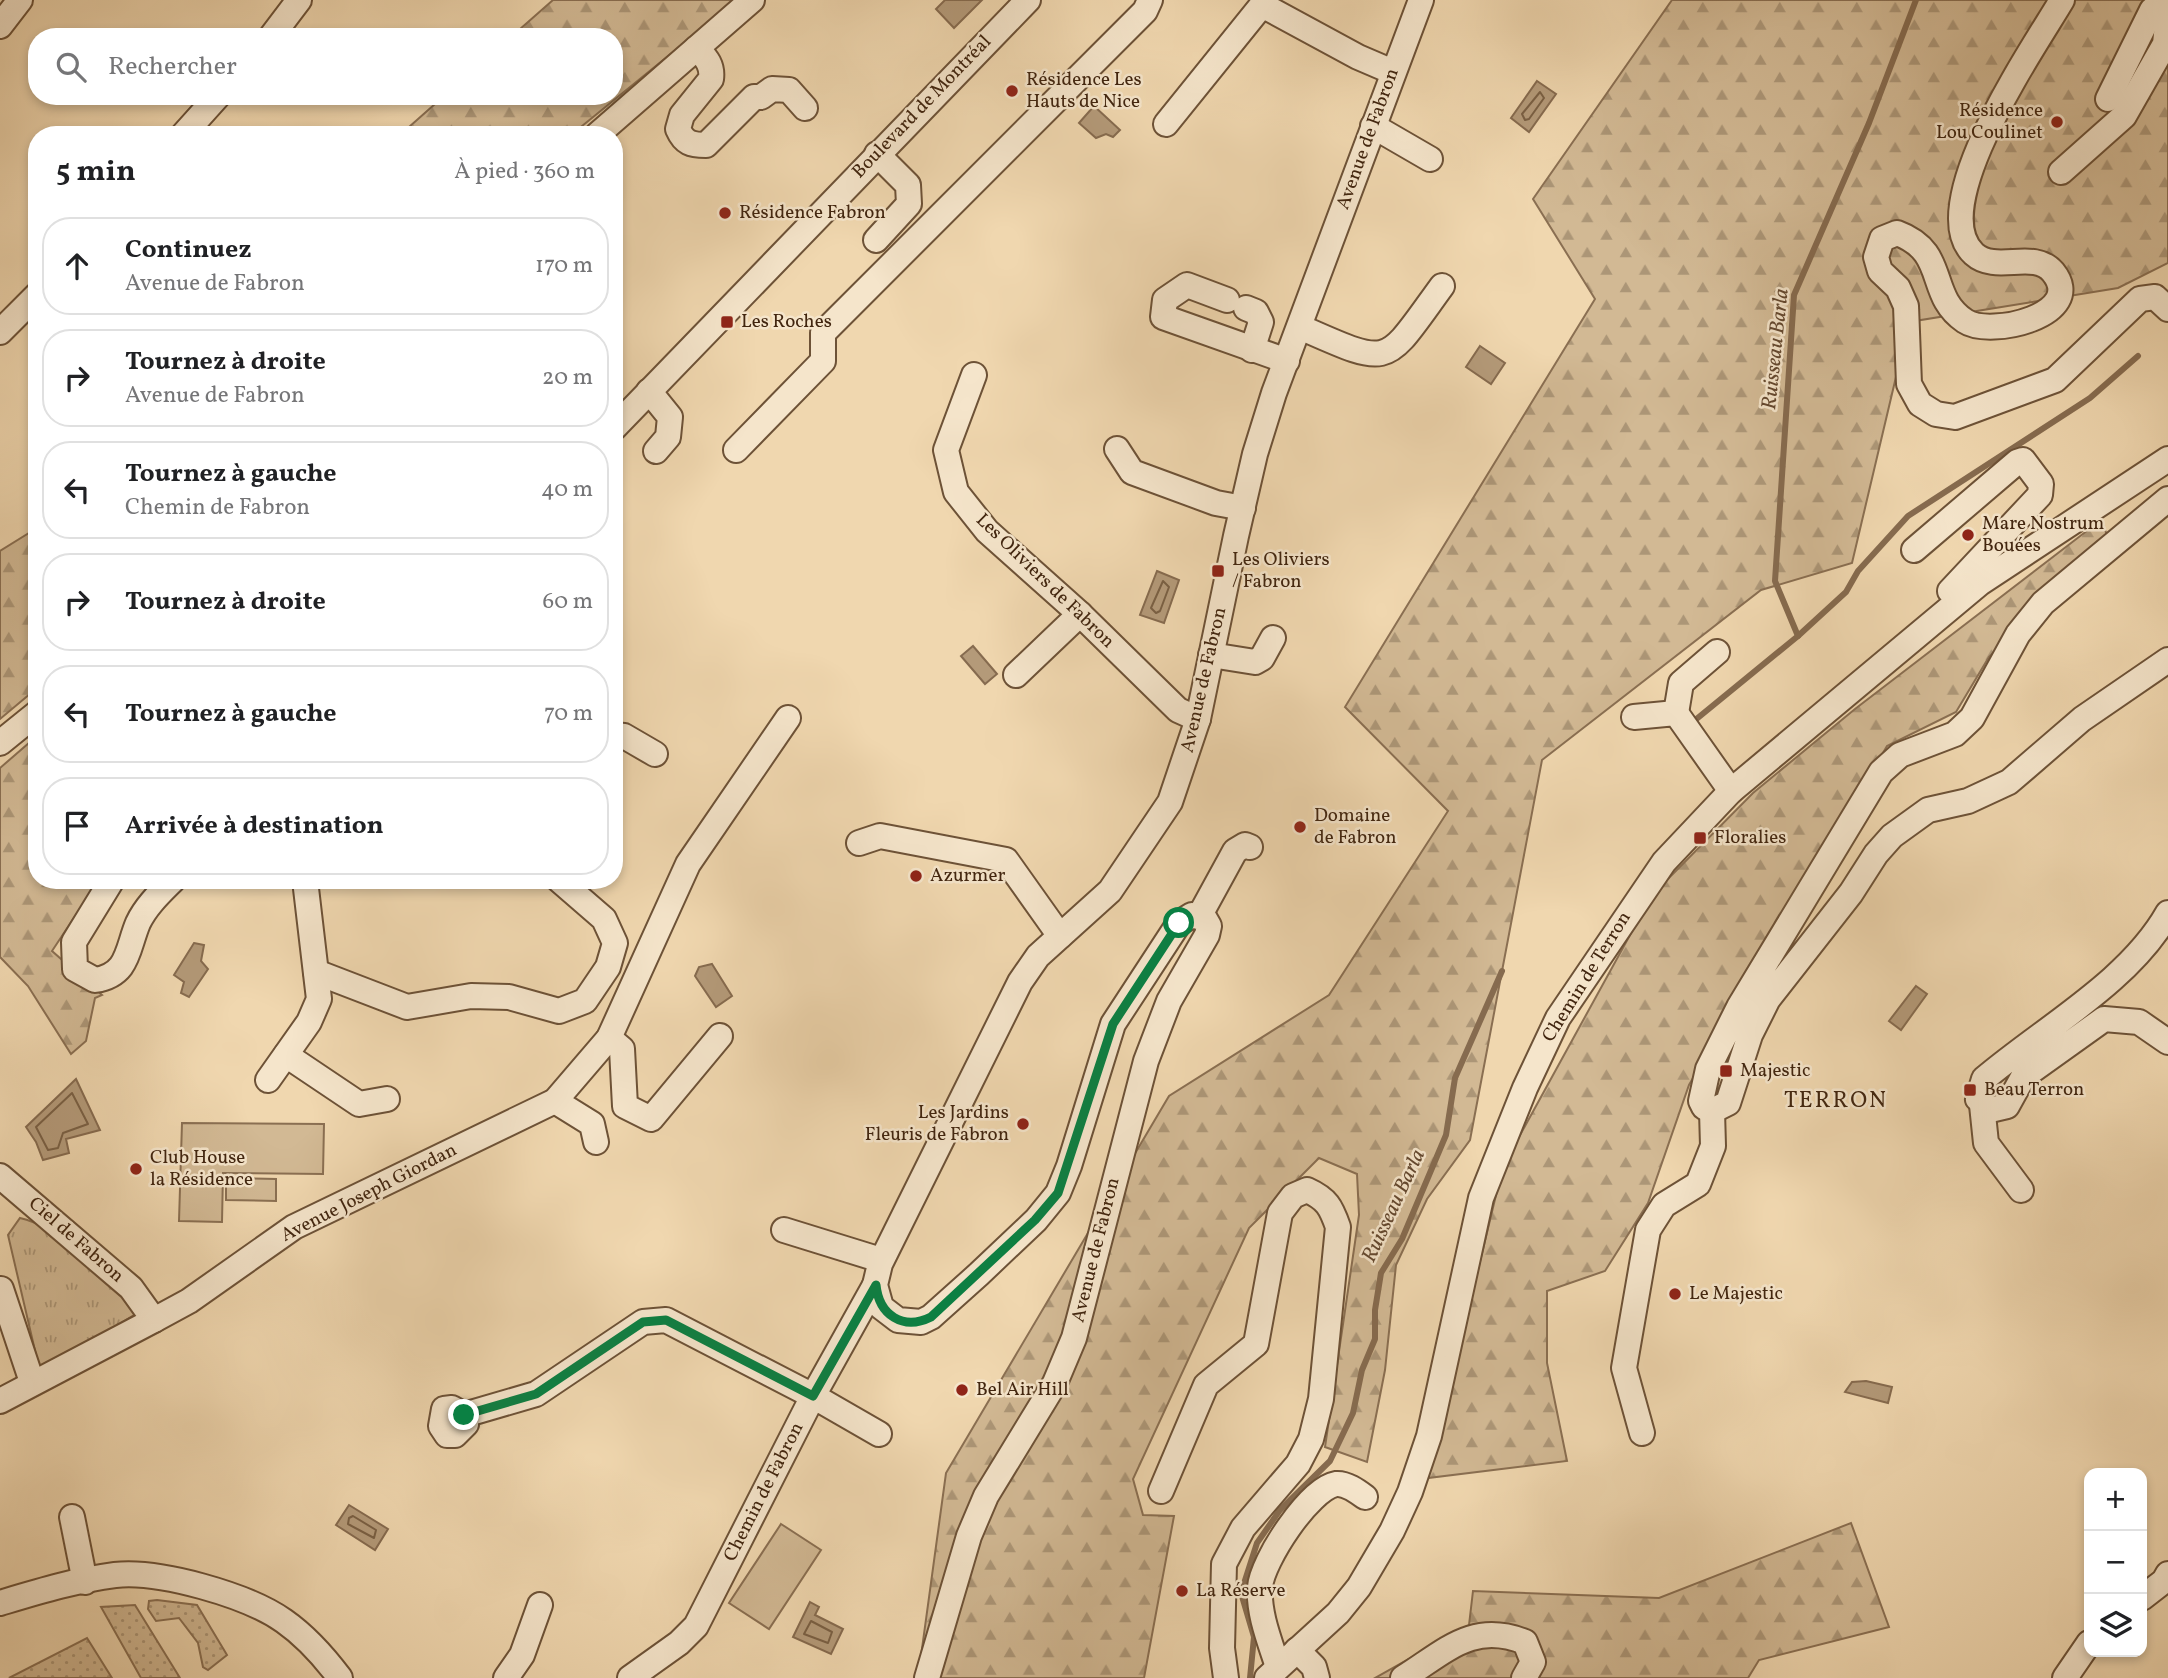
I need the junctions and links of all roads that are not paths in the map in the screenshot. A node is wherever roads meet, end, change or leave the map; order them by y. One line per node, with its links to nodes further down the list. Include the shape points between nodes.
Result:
1 (20, 0): 10 (street)
2 (299, 0): 11 (street)
3 (752, 0): 12 (street)
4 (1028, 0): 23 (street, Boulevard de Montréal)
5 (1150, 0): 38 (street, via 1145,11 822,334 823,361)
6 (1420, 0): 13 (street, Avenue de Fabron)
7 (2062, 0): 29 (street, via 1982,139 1960,216 1964,240 1975,255 1998,264 2037,262 2049,267 2061,292 2057,305 2046,313 1992,329 1965,322 1942,295 1928,252 1914,239 1897,233 1882,239 1876,257 1880,271 1898,288 1906,306 1909,384 1920,404 1936,414 1955,417 2055,380 2140,299 2155,297)
8 (2168, 2): 16 (street, via 2152,10)
9 (2168, 15): 25 (street, via 2165,44 2124,116)
10 (0, 26)
11 (278, 28)
12 (697, 48): 15 (street, via 711,65 711,79 682,115 678,128 682,139 706,145); 21 (street)
13 (1393, 72): 19 (street, via 1262,5); 22 (street, Avenue de Fabron)
14 (795, 82): 15 (street, via 784,76 772,77 758,85)
15 (754, 97): 18 (street, via 780,88 789,90)
16 (2108, 99)
17 (210, 105): 20 (street)
18 (804, 108)
19 (1166, 124)
20 (191, 126)
21 (607, 126)
22 (1373, 126): 24 (street); 30 (street, Avenue de Fabron)
23 (872, 158): 26 (street, via 894,190 891,207); 35 (street, Boulevard de Montréal)
24 (1430, 159)
25 (2061, 172)
26 (872, 236)
27 (1442, 286): 30 (street, via 1398,345 1380,355 1356,352)
28 (28, 304): 31 (street)
29 (2168, 309)
30 (1300, 327): 33 (street, Avenue de Fabron)
31 (0, 332)
32 (1252, 350): 32 (street, via 1163,317 1165,300 1187,285 1256,312 1262,322); 33 (street)
33 (1287, 361): 42 (street, Avenue de Fabron)
34 (974, 375): 44 (street, Les Oliviers de Fabron, via 946,450 956,492 987,531)
35 (649, 391): 36 (street, Boulevard de Montréal); 39 (street, via 670,417 668,438)
36 (623, 418)
37 (1117, 449): 42 (street, via 1132,472)
38 (736, 450)
39 (656, 451)
40 (2168, 459): 45 (street, Chemin de Terron, via 1980,583)
41 (2168, 499): 78 (street, via 2043,603 2018,634 1972,718 1955,734 1900,755 1881,772 1739,1007 1708,1069 1701,1101)
42 (1242, 508): 48 (street, Avenue de Fabron)
43 (1914, 550): 45 (street, via 2017,461 2028,464 2041,484 2040,495 2028,510 1922,620)
44 (1080, 614): 50 (street); 54 (street, Les Oliviers de Fabron, via 1178,710)
45 (1921, 633): 59 (street, Chemin de Terron)
46 (1273, 638): 48 (street, via 1255,662)
47 (1717, 652): 51 (street, via 1681,683)
48 (1211, 655): 54 (street, Avenue de Fabron)
49 (2168, 660): 78 (street, via 2082,719 2009,782 1968,801 1928,810 1892,836 1768,999 1750,1035 1728,1103)
50 (1016, 675)
51 (1676, 713): 52 (street); 59 (street)
52 (1634, 717)
53 (788, 718): 71 (street, via 688,864)
54 (1198, 719): 68 (street, Avenue de Fabron, via 1170,802 1139,852 1110,891)
55 (28, 720): 57 (street)
56 (623, 736): 58 (street)
57 (0, 743)
58 (654, 754)
59 (1731, 791): 101 (street, Chemin de Terron, via 1664,862 1558,1018 1541,1051 1480,1198 1429,1436 1410,1492 1359,1587)
60 (859, 843): 68 (street, via 880,836 1006,860)
61 (1250, 847): 67 (street, via 1235,850)
62 (106, 889): 63 (street, via 74,942 75,969 95,980 117,973 125,964 143,915)
63 (165, 889)
64 (306, 889): 69 (street)
65 (569, 889): 69 (street, via 604,919 615,943 608,967 586,1001 559,1011 509,997 471,996 407,1007)
66 (2168, 914): 77 (street, via 2138,955 2108,982 1984,1079 1978,1090)
67 (1200, 915): 84 (street, via 1186,916 1179,923 1113,1024 1069,1166 1058,1193 1035,1220 921,1322 887,1314 877,1300); 107 (street, Avenue de Fabron, via 1209,926 1207,935 1169,1001 1146,1061 1074,1339 1055,1383 986,1496 968,1536)
68 (1060, 936): 83 (street, Avenue de Fabron, via 1020,982)
69 (316, 972): 73 (street, via 319,999)
70 (720, 1036): 71 (street, via 651,1119 625,1106 622,1049)
71 (609, 1038): 76 (street)
72 (2168, 1042): 77 (street, via 2139,1022 2104,1019 2023,1077 2007,1106 1990,1110)
73 (286, 1055): 74 (street); 75 (street, via 359,1104)
74 (268, 1080)
75 (387, 1099)
76 (555, 1101): 79 (street, via 592,1124); 86 (street, Avenue Joseph Giordan, via 294,1227 189,1301)
77 (1982, 1105): 81 (street, via 1986,1143)
78 (1712, 1111): 91 (street, via 1713,1146 1698,1184 1664,1205 1648,1230 1624,1368)
79 (596, 1142)
80 (0, 1177): 86 (street, Ciel de Fabron, via 131,1288)
81 (2021, 1189)
82 (784, 1230): 83 (street)
83 (881, 1260): 84 (street, Avenue de Fabron)
84 (876, 1285): 89 (street, Chemin de Fabron)
85 (1, 1289): 88 (street)
86 (151, 1314): 88 (street, Avenue Joseph Giordan)
87 (0, 1326): 88 (street)
88 (17, 1391)
89 (813, 1396): 90 (street, via 666,1320 643,1322 536,1394); 92 (street); 106 (street, Chemin de Fabron, via 696,1626)
90 (464, 1415)
91 (1642, 1433)
92 (879, 1434)
93 (1161, 1491): 108 (street, via 1206,1385 1256,1344 1280,1213 1293,1196 1307,1190 1321,1196 1332,1206 1338,1227 1321,1399 1311,1439 1298,1464 1243,1528 1224,1564)
94 (1365, 1497): 103 (street, via 1338,1484 1328,1487 1303,1510 1269,1559 1261,1587)
95 (72, 1517): 97 (street)
96 (2168, 1574): 98 (street)
97 (85, 1582): 99 (street); 104 (street, via 117,1575 170,1578 230,1595 284,1620)
98 (2147, 1594)
99 (0, 1603)
100 (540, 1605): 105 (street, via 522,1655)
101 (1297, 1650): 103 (street, Chemin de Terron); 109 (street, via 1314,1667)
102 (2084, 1650): 112 (street)
103 (1275, 1673)
104 (340, 1678)
105 (506, 1678)
106 (630, 1678)
107 (927, 1678)
108 (1226, 1678)
109 (1317, 1678)
110 (1403, 1678): 111 (street, via 1470,1637 1503,1633 1525,1643 1533,1662)
111 (1524, 1678)
112 (2065, 1678)

